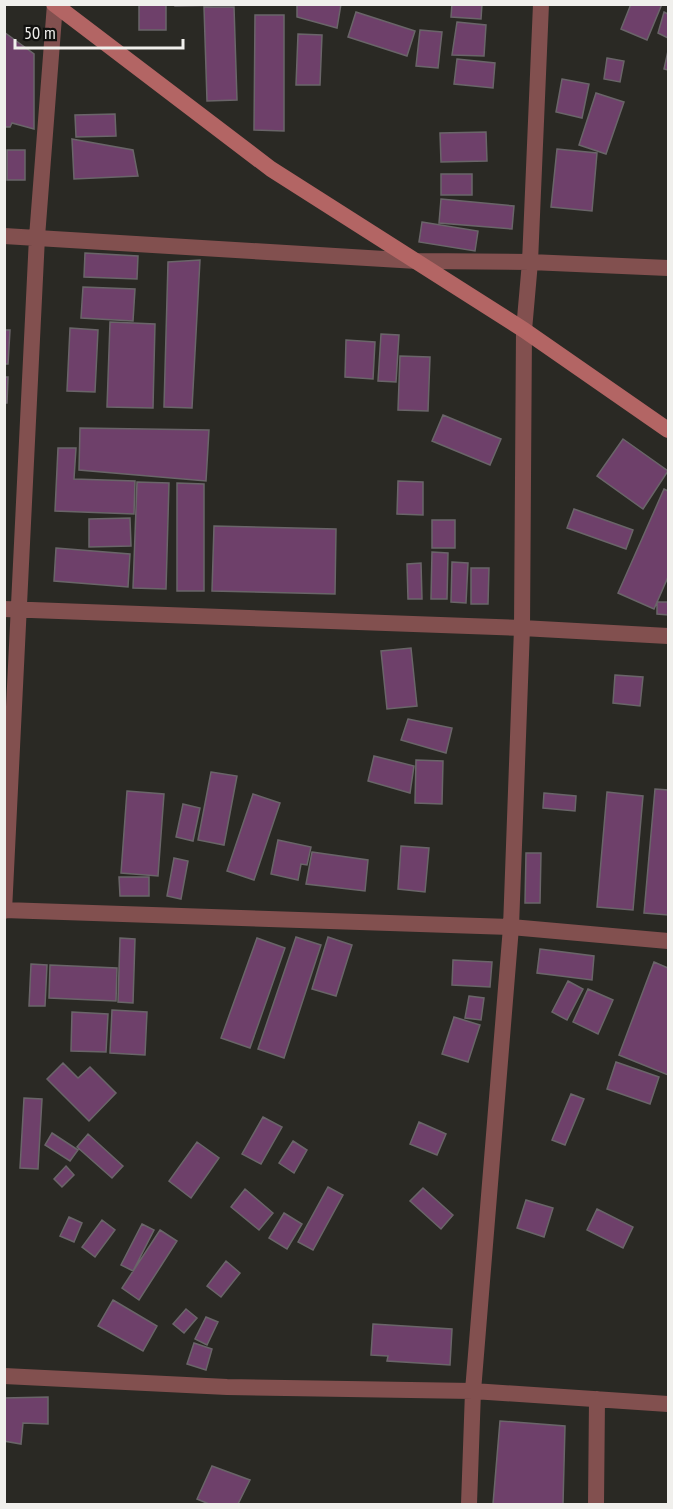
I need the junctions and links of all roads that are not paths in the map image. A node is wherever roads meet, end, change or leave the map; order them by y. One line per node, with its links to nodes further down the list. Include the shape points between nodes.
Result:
1 (541, 4): 6 (street)
2 (54, 5): 4 (street); 5 (main road, via 271,169)
3 (4, 236): 4 (street)
4 (37, 237): 5 (street); 10 (street)
5 (417, 261): 6 (street); 8 (main road)
6 (530, 262): 7 (street); 8 (street)
7 (669, 268)
8 (524, 330): 9 (main road); 11 (street)
9 (669, 430)
10 (12, 609): 11 (street); 13 (street)
11 (522, 628): 12 (street); 14 (street)
12 (669, 636)
13 (5, 910): 14 (street)
14 (511, 927): 15 (street); 17 (street)
15 (669, 941)
16 (4, 1376): 17 (street, via 227,1387)
17 (473, 1391): 18 (street); 20 (street)
18 (597, 1399): 19 (street); 21 (street)
19 (669, 1404)
20 (469, 1504)
21 (596, 1504)

